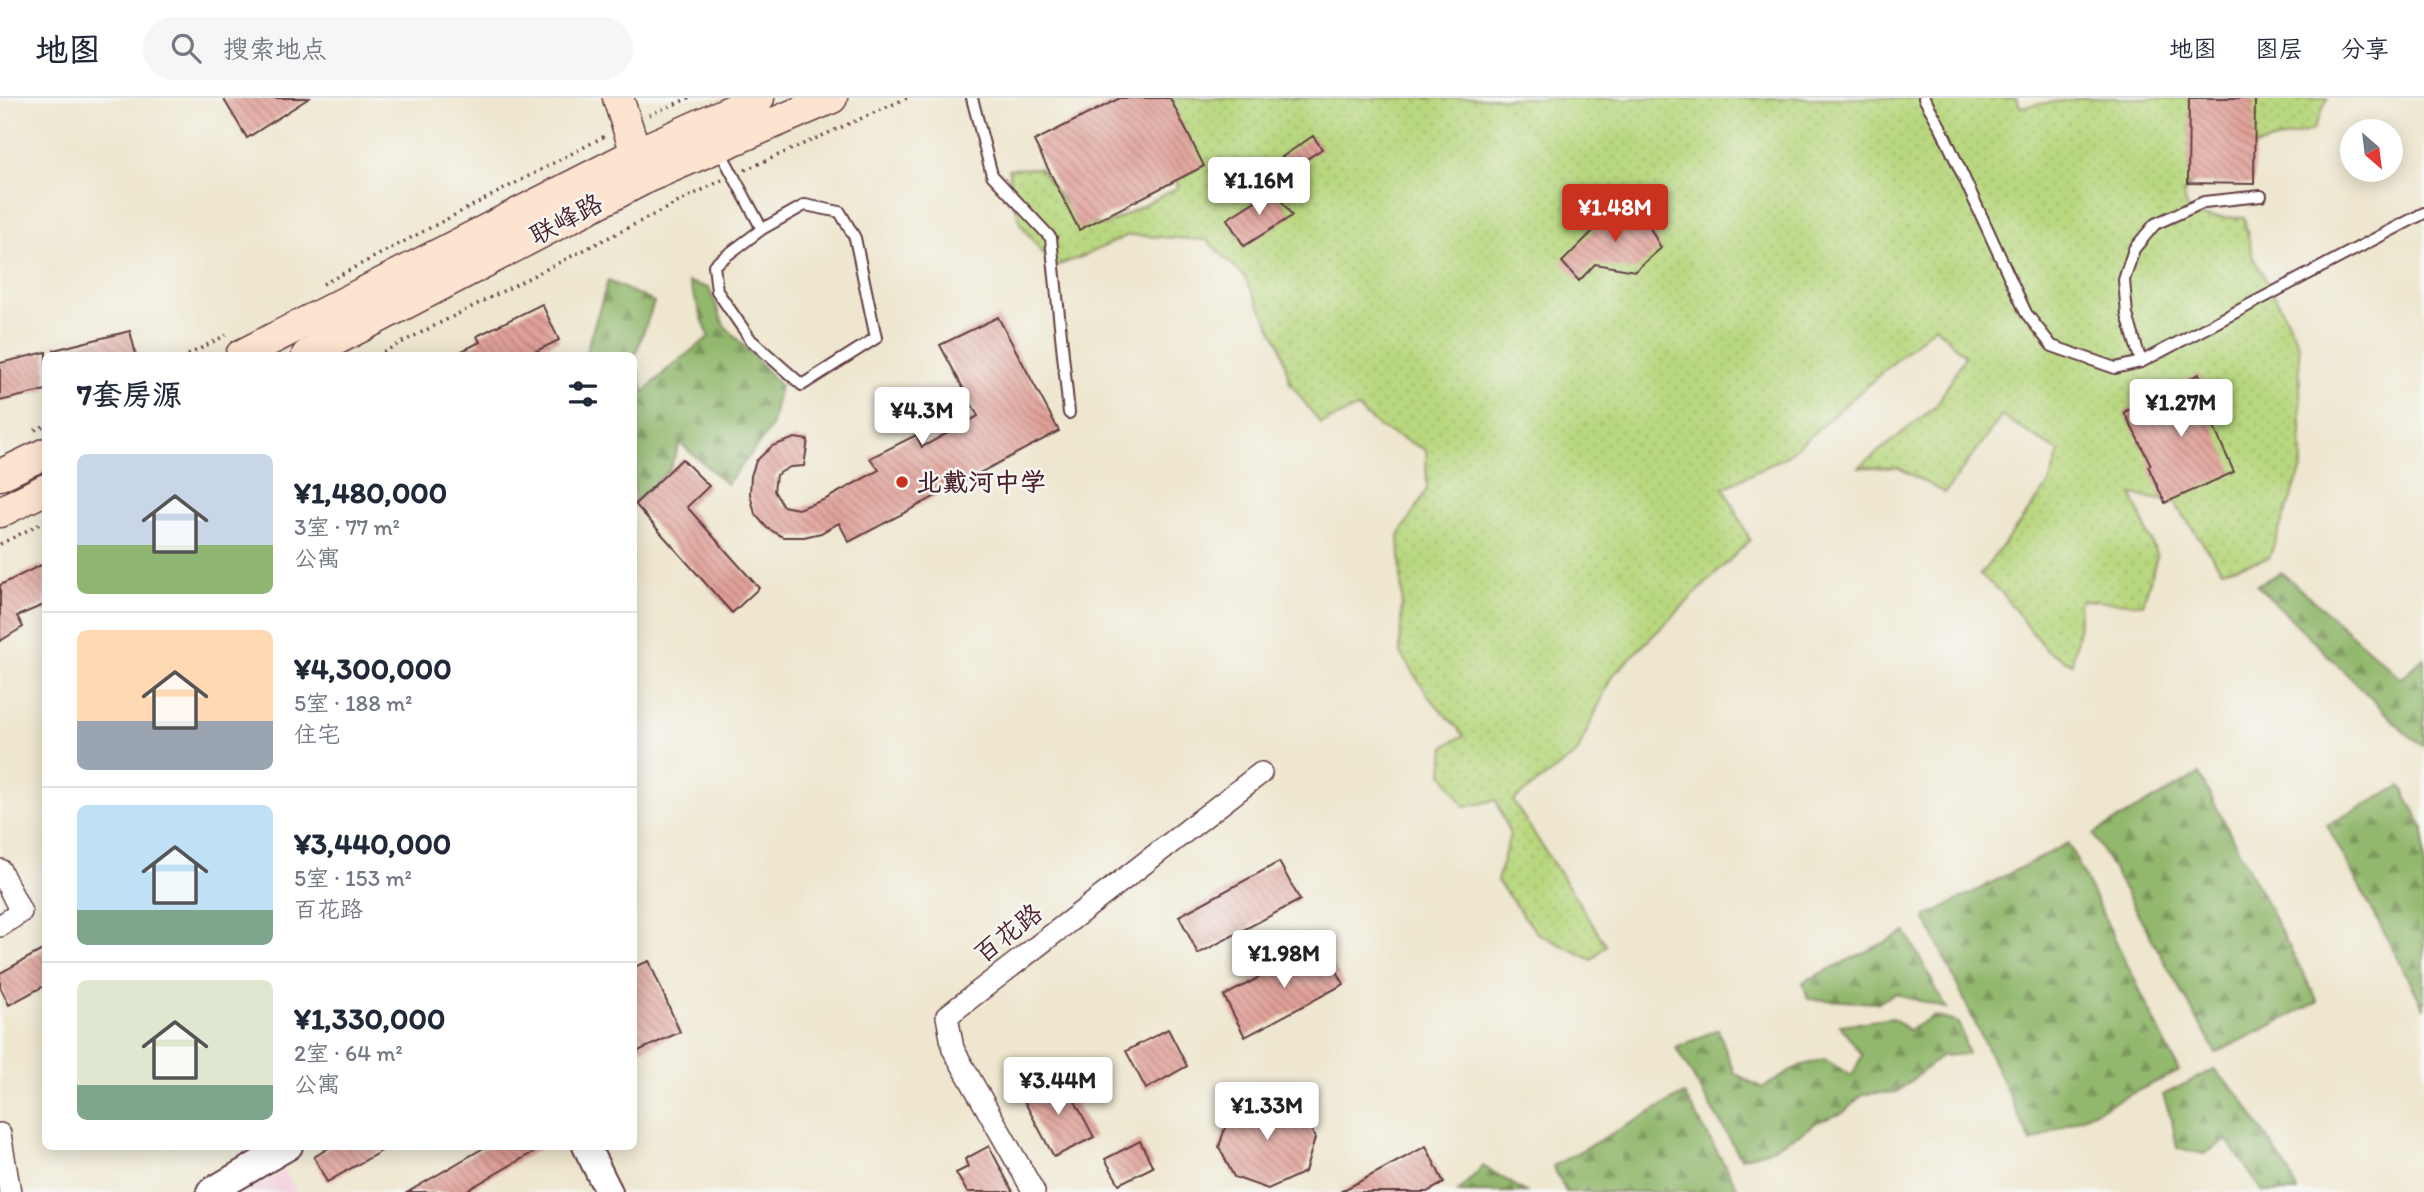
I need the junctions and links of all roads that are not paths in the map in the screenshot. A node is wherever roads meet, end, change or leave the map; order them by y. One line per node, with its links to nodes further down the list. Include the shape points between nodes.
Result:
1 (759, 98): 7 (main road, 联峰路)
2 (832, 98): 6 (main road, 联峰路)
3 (972, 98): 14 (lane, via 992,175 1051,238)
4 (1924, 98): 13 (lane, via 2026,313 2052,346 2115,368)
5 (623, 111): 7 (main road)
6 (718, 147): 7 (main road, 联峰路); 10 (lane)
7 (642, 165): 11 (main road, 联峰路); 12 (main road, 联峰路)
8 (2262, 196): 13 (lane, via 2204,202 2155,224 2134,249 2124,280 2127,315)
9 (2424, 213): 13 (lane)
10 (762, 229): 10 (lane, via 805,205 840,212 855,238 876,338 802,385 751,340 717,291 714,265)
11 (239, 342)
12 (312, 352)
13 (2141, 362)
14 (1069, 413)
15 (42, 455): 16 (main road)
16 (0, 475)
17 (42, 491): 18 (main road)
18 (0, 512)
19 (1261, 773): 30 (street, 百花路, via 947,1016 953,1049)
20 (0, 870): 21 (street)
21 (21, 912): 22 (street); 23 (street)
22 (0, 926)
23 (0, 939)
24 (0, 1134): 27 (street)
25 (282, 1150): 28 (street)
26 (588, 1150): 29 (street)
27 (10, 1192)
28 (210, 1192)
29 (610, 1192)
30 (1034, 1192)

